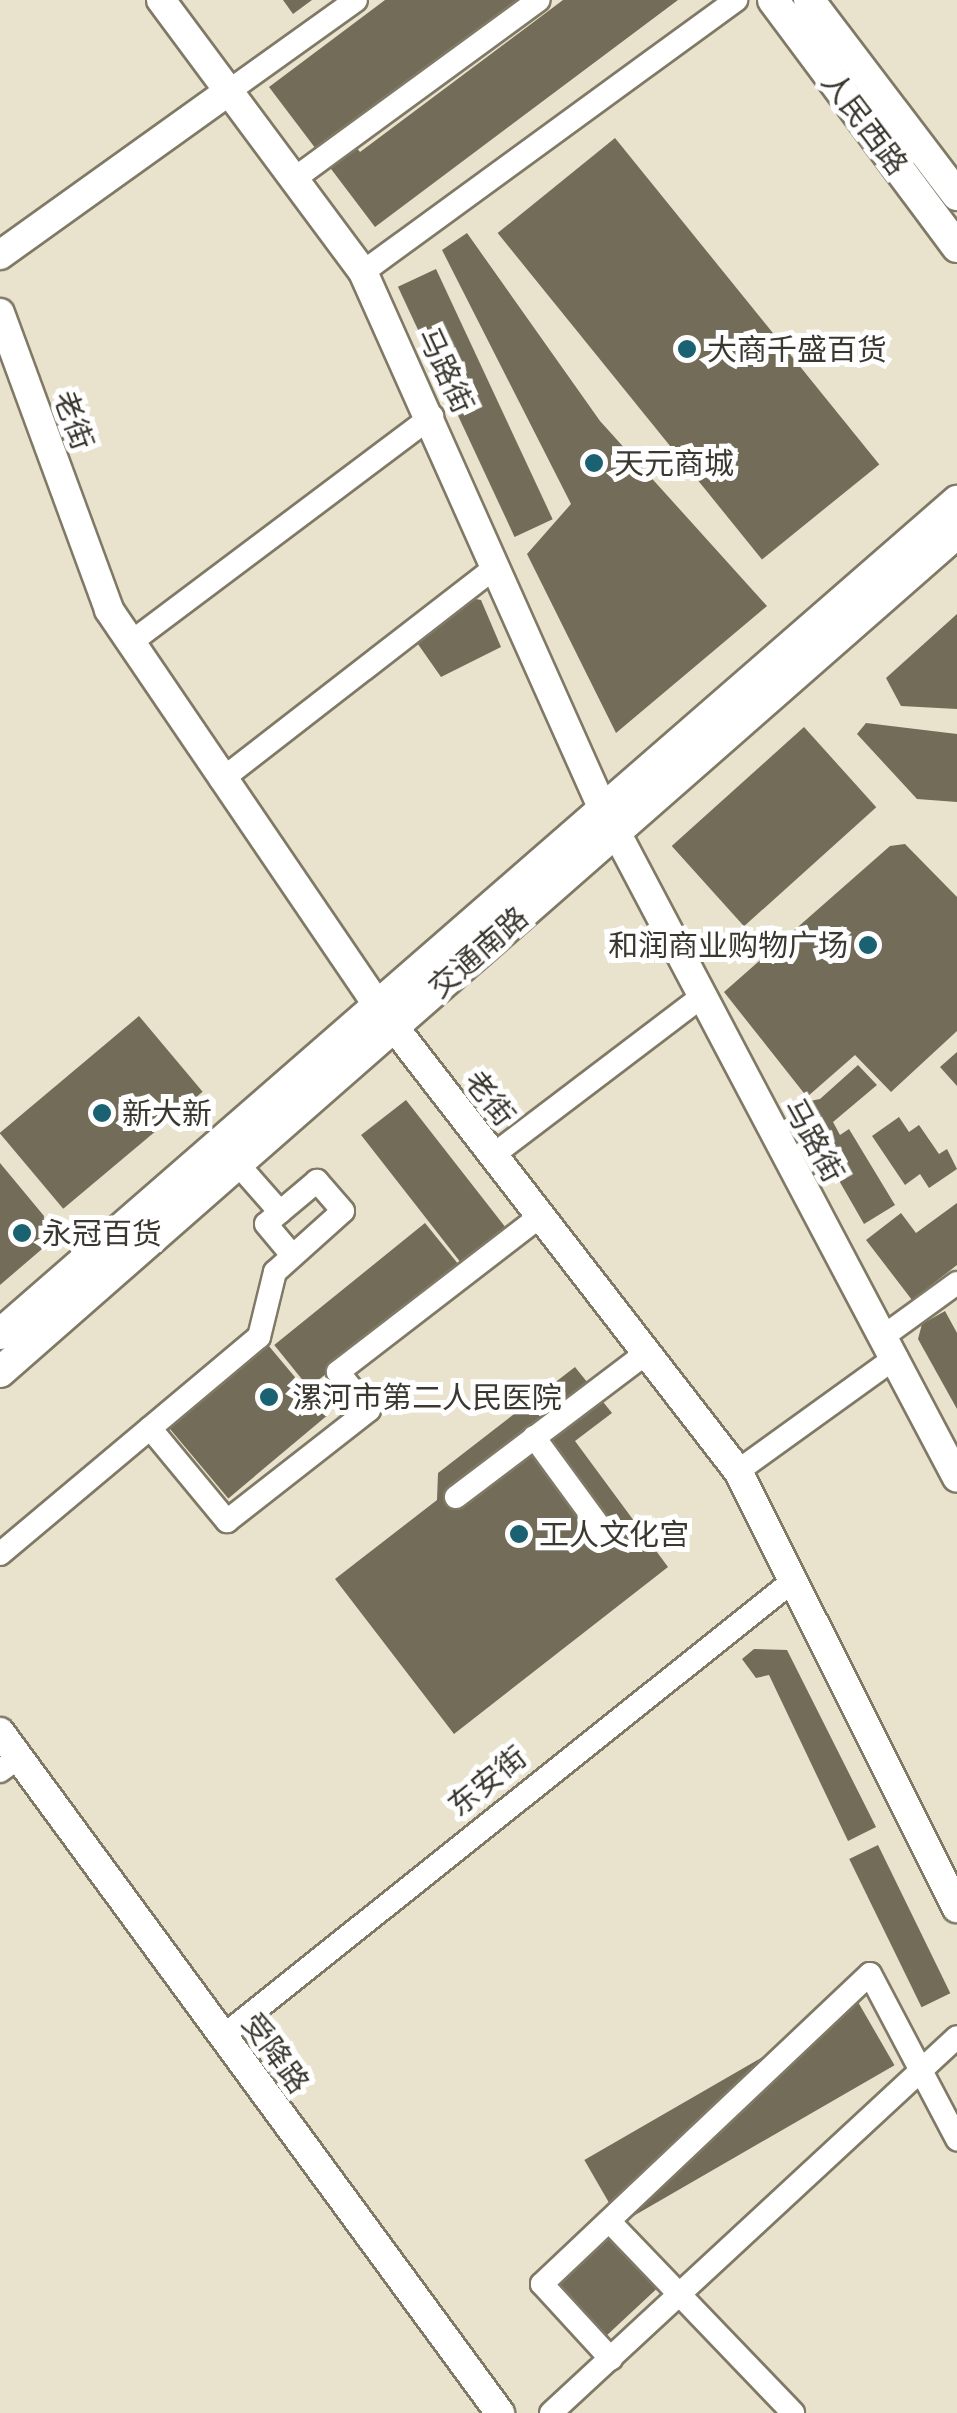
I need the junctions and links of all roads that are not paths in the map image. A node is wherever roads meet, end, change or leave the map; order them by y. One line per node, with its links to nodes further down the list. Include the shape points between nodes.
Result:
1 (161, 0): 7 (street, 马路街)
2 (356, 0): 7 (street)
3 (538, 0): 8 (street)
4 (736, 0): 12 (street)
5 (772, 0): 10 (main road, 人民西路)
6 (809, 0): 9 (main road, 人民西路)
7 (229, 91): 8 (street, 马路街); 11 (street)
8 (294, 179): 12 (street, 马路街)
9 (957, 196)
10 (957, 247)
11 (0, 255)
12 (364, 272): 14 (street, 马路街)
13 (0, 313): 18 (street, 老街)
14 (432, 416): 17 (street, 马路街); 18 (street)
15 (957, 501): 20 (main road, 交通南路)
16 (957, 534): 20 (main road, 交通南路)
17 (497, 566): 19 (street); 20 (street, 马路街)
18 (130, 643): 19 (street, 老街)
19 (221, 780): 22 (street, 老街)
20 (609, 819): 21 (street, 马路街); 22 (main road, 交通南路)
21 (700, 998): 23 (street); 30 (street, 马路街)
22 (386, 1016): 23 (street, 老街); 24 (main road, 交通南路); 29 (main road, 交通南路)
23 (493, 1154): 26 (street, 老街)
24 (236, 1162): 25 (street); 32 (main road, 交通南路)
25 (280, 1212): 27 (street, via 266,1224); 27 (street, via 317,1181 343,1212)
26 (540, 1217): 31 (street, 老街); 33 (street, via 338,1372 369,1410 227,1522)
27 (290, 1253): 33 (street, via 275,1272 259,1337)
28 (957, 1284): 30 (street)
29 (0, 1334)
30 (890, 1347): 35 (street); 36 (street, 马路街)
31 (644, 1354): 34 (street); 35 (street, 老街)
32 (0, 1372)
33 (150, 1428): 39 (street)
34 (534, 1437): 37 (street); 38 (street)
35 (738, 1471): 40 (street, 老街)
36 (957, 1478)
37 (456, 1496)
38 (602, 1530)
39 (0, 1554)
40 (794, 1580): 43 (street, 老街); 44 (street, 东安街)
41 (0, 1732): 42 (street, 受降路)
42 (9, 1764): 44 (street, 受降路)
43 (957, 1908)
44 (223, 2036): 51 (street, 受降路)
45 (957, 2037): 46 (street)
46 (921, 2071): 47 (street); 48 (street, via 870,1974); 49 (street)
47 (957, 2139)
48 (609, 2221): 49 (street); 50 (street, via 542,2284)
49 (679, 2295): 50 (street); 53 (street)
50 (610, 2359): 52 (street)
51 (500, 2413)
52 (551, 2413)
53 (793, 2413)

